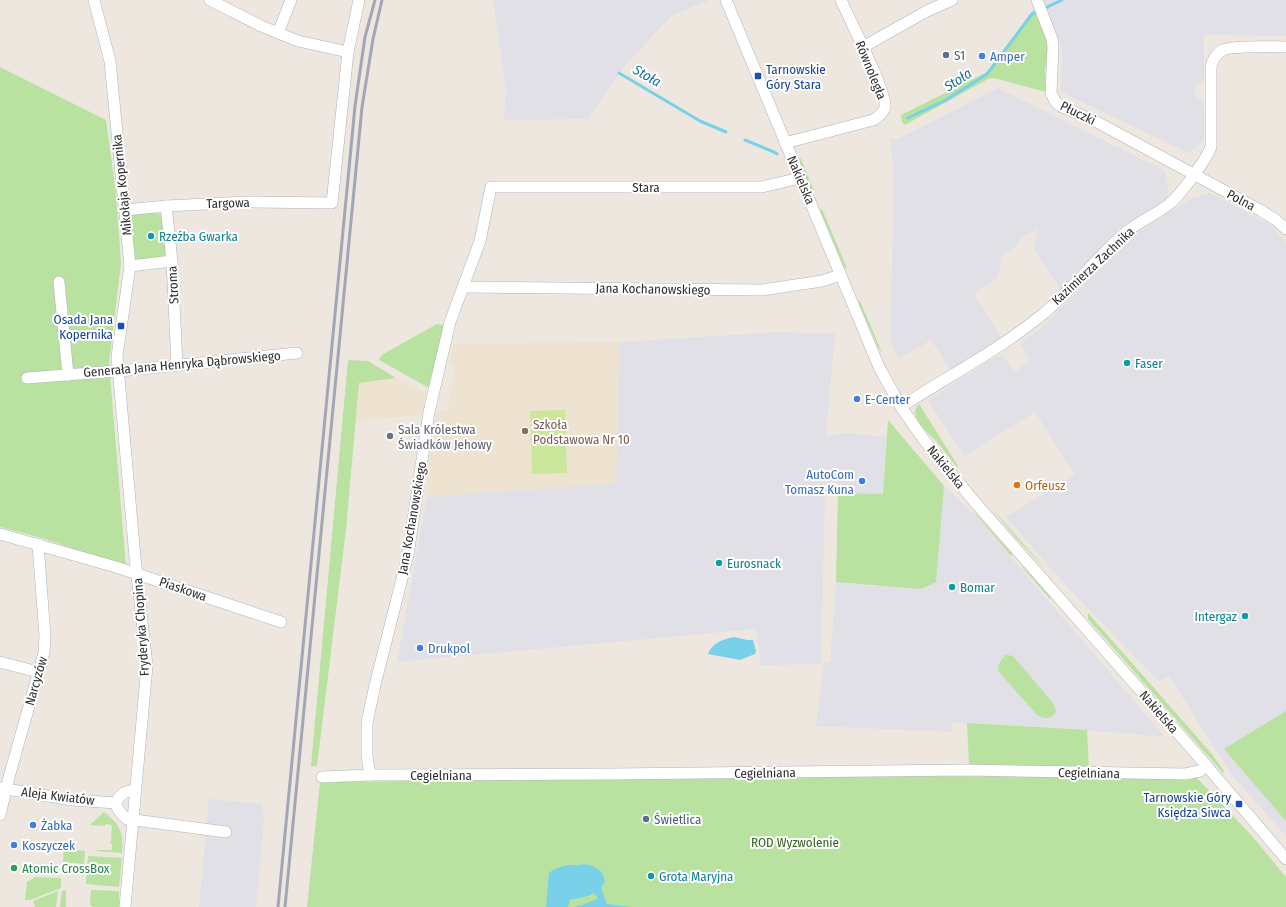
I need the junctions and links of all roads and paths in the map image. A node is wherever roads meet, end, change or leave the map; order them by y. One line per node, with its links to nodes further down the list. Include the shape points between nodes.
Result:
1 (94, 0): 18 (street, Mikołaja Kopernika, via 110,61)
2 (210, 0): 9 (street)
3 (291, 0): 9 (street)
4 (359, 0): 12 (street)
5 (726, 0): 13 (street, Nakielska)
6 (841, 0): 10 (street, Równoległa)
7 (952, 0): 10 (street)
8 (1040, 7): 14 (street, Płuczki, via 1052,39 1051,93 1057,104 1095,121)
9 (278, 33): 12 (street, via 298,41)
10 (863, 47): 13 (street, Równoległa, via 884,96 884,111 872,120)
11 (1286, 47): 14 (street, Kazimierza Zachnika, via 1228,48 1214,58 1210,77 1211,147)
12 (348, 52): 17 (street, Targowa, via 332,203 247,202)
13 (786, 143): 15 (street, Nakielska)
14 (1194, 174): 19 (street, Polna, via 1260,210); 30 (street, Kazimierza Zachnika, via 1170,204 1126,233 1026,328)
15 (800, 178): 16 (street, Stara, via 762,187); 22 (street, Nakielska)
16 (491, 187): 24 (street, Jana Kochanowskiego, via 480,241)
17 (166, 206): 18 (street, Targowa); 20 (street, Stroma)
18 (124, 210): 21 (street, Mikołaja Kopernika)
19 (1286, 229)
20 (172, 261): 21 (street); 26 (street, Stroma)
21 (130, 266): 27 (street, Mikołaja Kopernika, via 117,356)
22 (840, 275): 24 (street, Jana Kochanowskiego, via 822,281 762,290); 30 (street, Nakielska, via 879,367)
23 (59, 282): 28 (street, Generała Jana Henryka Dąbrowskiego)
24 (464, 287): 38 (street, Jana Kochanowskiego, via 450,322 429,412 408,555 372,697 367,756)
25 (297, 353): 26 (street, Generała Jana Henryka Dąbrowskiego)
26 (177, 365): 27 (street, Generała Jana Henryka Dąbrowskiego)
27 (118, 371): 28 (street, Generała Jana Henryka Dąbrowskiego); 33 (street, Fryderyka Chopina)
28 (68, 375): 29 (street, Generała Jana Henryka Dąbrowskiego)
29 (27, 378)
30 (901, 407): 37 (street, Nakielska, via 924,440 973,500)
31 (0, 534): 32 (street, Piaskowa)
32 (38, 544): 33 (street, Piaskowa); 36 (street, Narcyzów, via 46,636)
33 (137, 573): 34 (street, Piaskowa); 41 (street, Fryderyka Chopina, via 147,666)
34 (281, 622)
35 (0, 662): 36 (street)
36 (38, 672): 40 (street, Narcyzów)
37 (1206, 766): 38 (street, Cegielniana, via 1200,771 1185,774 959,770); 46 (street, Nakielska)
38 (370, 775): 39 (street, Cegielniana)
39 (322, 777)
40 (3, 788): 42 (street, Aleja Kwiatów, via 72,800); 43 (street, Narcyzów)
41 (136, 790): 42 (street, via 122,794); 44 (street, Fryderyka Chopina)
42 (116, 802): 44 (street, via 121,815)
43 (0, 814)
44 (133, 820): 45 (street); 47 (street, Fryderyka Chopina)
45 (226, 832)
46 (1286, 859)
47 (125, 907)

